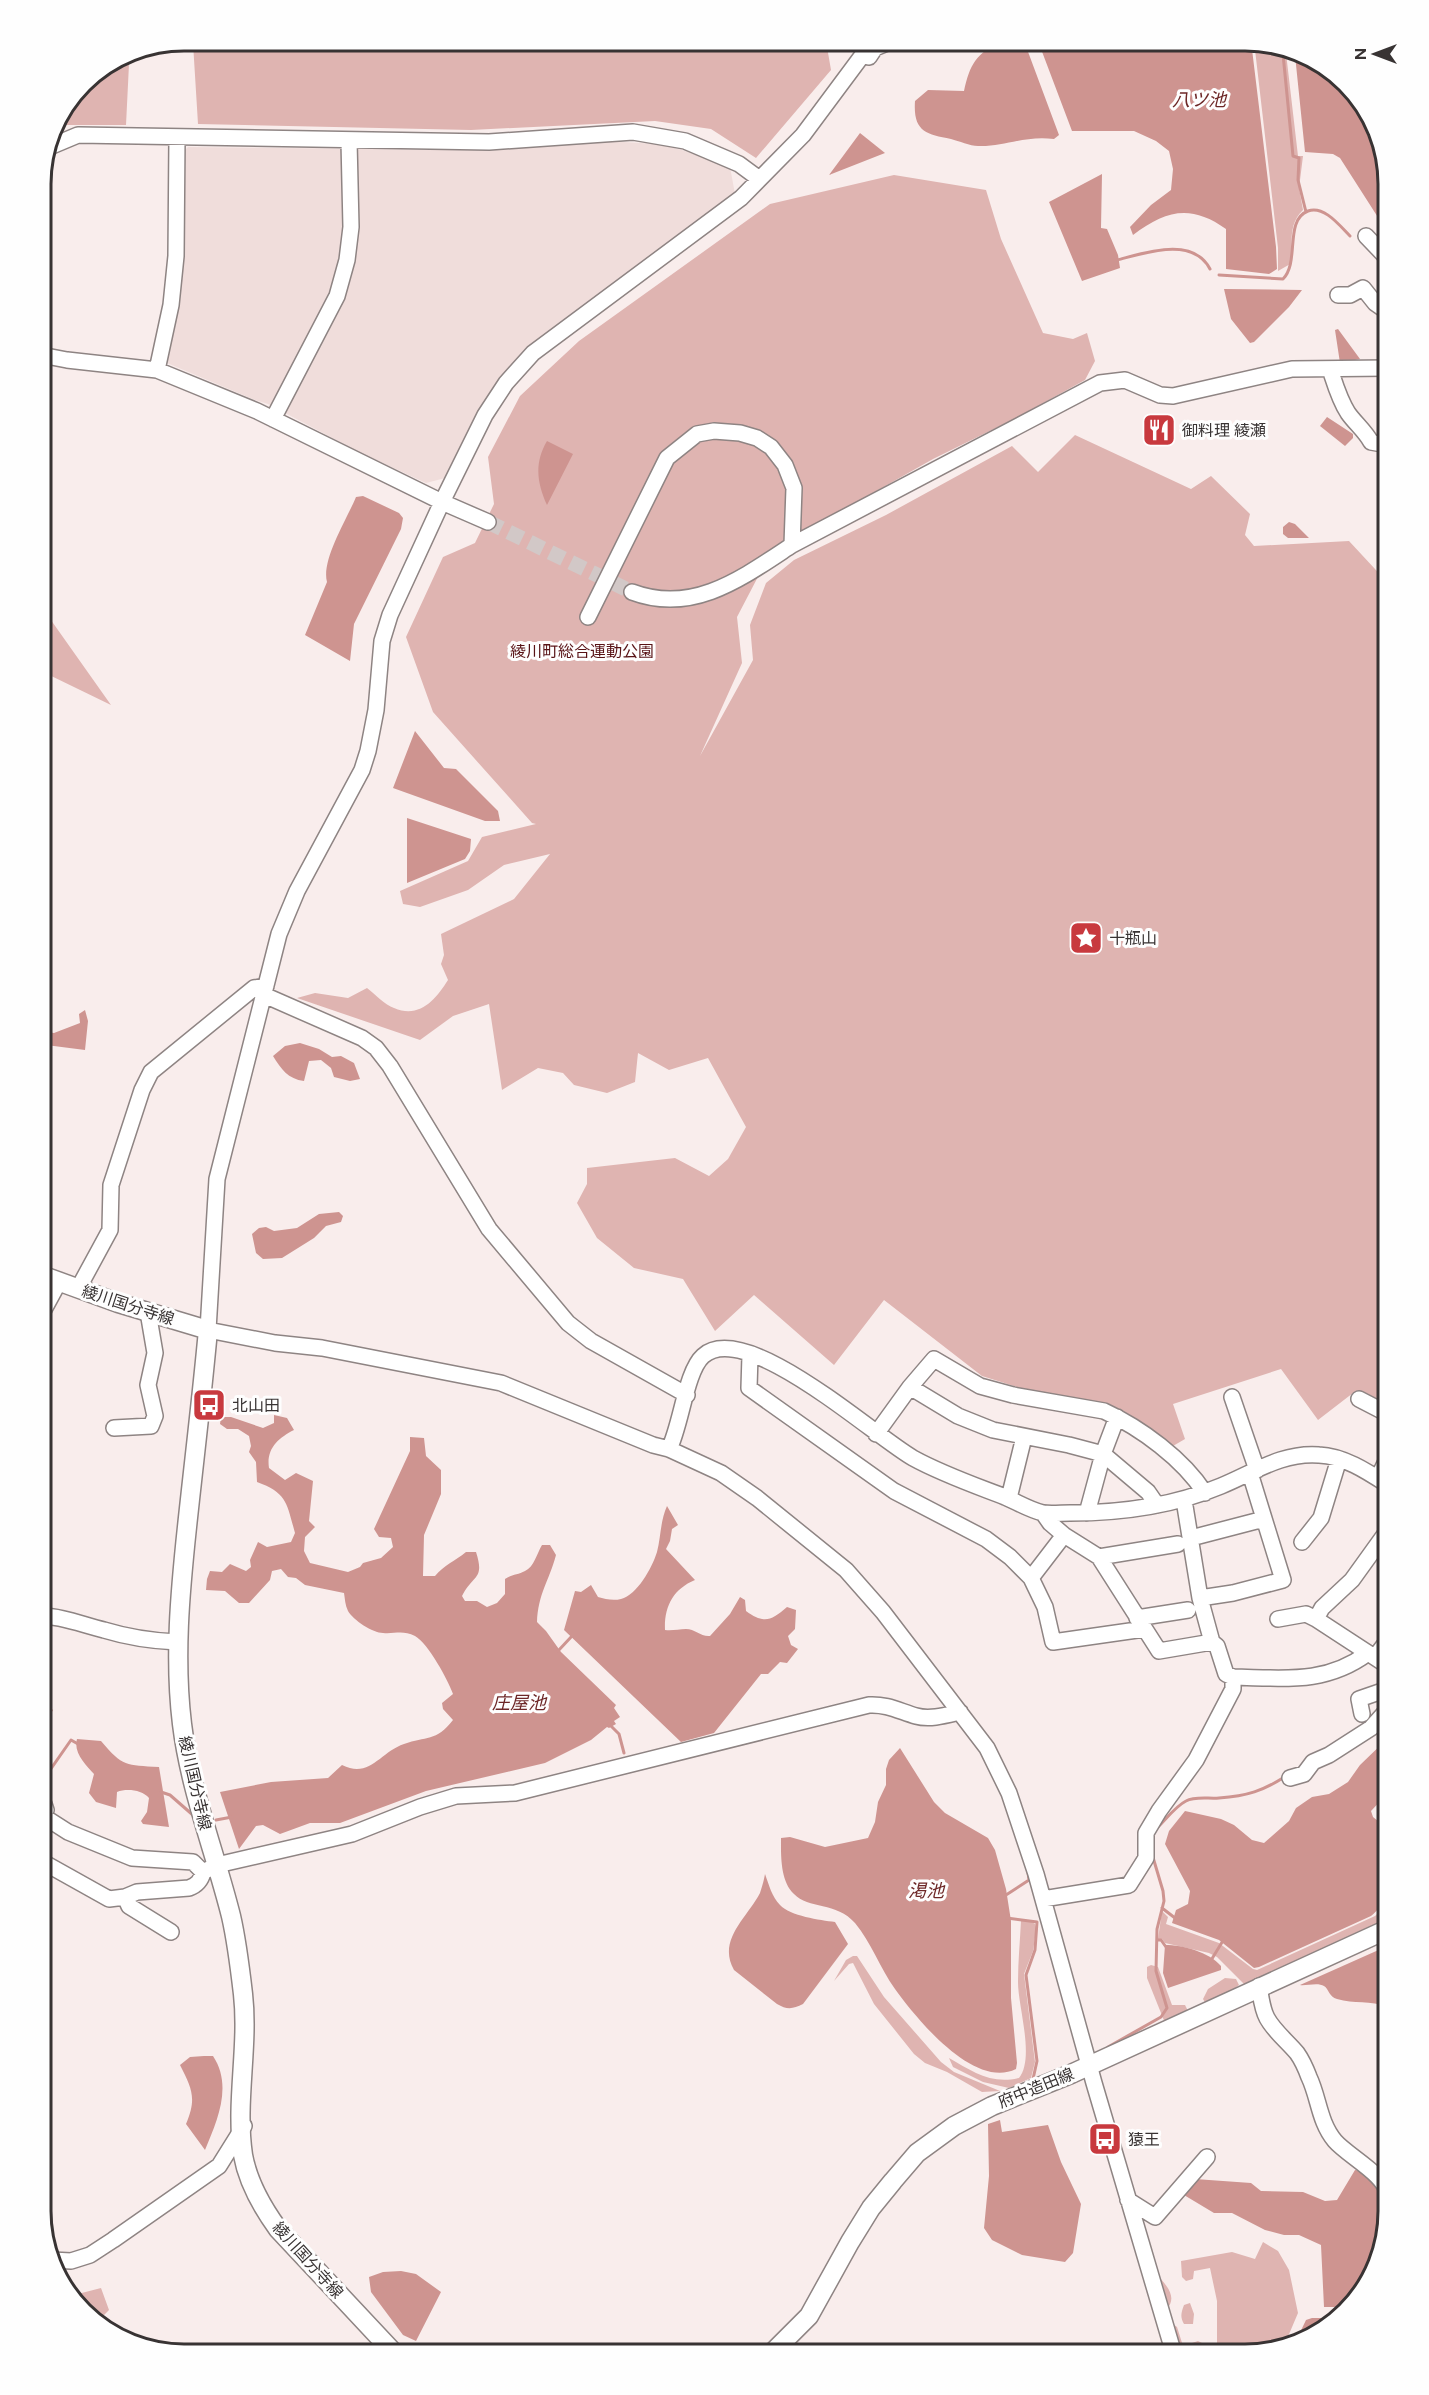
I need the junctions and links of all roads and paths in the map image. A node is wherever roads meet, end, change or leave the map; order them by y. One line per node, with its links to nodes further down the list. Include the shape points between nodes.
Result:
1 (866, 51): 3 (street)
2 (873, 51): 3 (street, via 862,64)
3 (858, 62): 7 (street, via 803,135)
4 (177, 137): 5 (street); 6 (street, via 78,135); 15 (street, via 176,256 171,305)
5 (349, 141): 7 (street, via 489,142 633,132 685,141 740,164); 16 (street, via 351,226 347,260 337,296)
6 (57, 144)
7 (758, 178): 18 (street, via 719,216 533,354 506,383 485,415)
8 (1366, 236): 9 (street)
9 (1378, 248)
10 (1338, 295): 11 (street, via 1350,295 1363,288)
11 (1378, 305)
12 (51, 357): 15 (street)
13 (1378, 368): 14 (street)
14 (1330, 369): 17 (street, via 1349,414 1371,442); 20 (street, via 1292,369 1173,396 1160,395 1125,380 1100,382)
15 (157, 370): 16 (street)
16 (273, 419): 18 (street)
17 (1378, 443)
18 (442, 502): 19 (street); 23 (street, via 390,615 379,667 376,710 362,770 297,891 279,934)
19 (488, 522)
20 (792, 545): 21 (street, via 717,589 689,599 651,599); 22 (street, via 794,488 785,465 771,447 741,433 697,434 667,458)
21 (632, 592)
22 (588, 617)
23 (265, 990): 26 (street, via 254,988 151,1072 111,1185 110,1230); 29 (street, via 217,1179); 32 (street, via 376,1048 489,1228 568,1323 591,1341)
24 (51, 1279): 25 (main road, 綾川国分寺線)
25 (59, 1282): 26 (main road, 綾川国分寺線); 27 (street)
26 (78, 1289): 28 (main road, 綾川国分寺線)
27 (51, 1297)
28 (148, 1312): 29 (main road, 綾川国分寺線); 37 (street, via 155,1353 148,1384 152,1426)
29 (208, 1330): 40 (street, via 501,1383); 64 (main road, 綾川国分寺線)
30 (750, 1355): 32 (street, via 728,1348 704,1355 695,1364); 38 (street, via 768,1359 792,1372); 57 (street, via 749,1388 894,1491 986,1539)
31 (910, 1387): 36 (street, via 934,1359 980,1386); 38 (street); 39 (street, via 958,1416)
32 (687, 1395): 40 (street)
33 (1232, 1397): 43 (street)
34 (1359, 1399): 35 (street)
35 (1378, 1408)
36 (1117, 1417): 41 (street); 45 (street, via 1144,1432)
37 (114, 1428)
38 (876, 1434): 46 (street, via 934,1469)
39 (1024, 1437): 41 (street); 46 (street)
40 (669, 1449): 71 (street, via 721,1473 846,1570)
41 (1103, 1454): 48 (street, via 1148,1492); 50 (street)
42 (1339, 1459): 43 (street, via 1294,1456); 44 (street); 54 (street, via 1321,1518)
43 (1253, 1472): 45 (street); 51 (street)
44 (1378, 1479)
45 (1205, 1492): 47 (street)
46 (1009, 1498): 49 (street)
47 (1184, 1500): 48 (street); 53 (street)
48 (1157, 1505): 50 (street)
49 (1043, 1513): 50 (street); 52 (street)
50 (1087, 1513)
51 (1264, 1519): 53 (street); 58 (street, via 1283,1580)
52 (1064, 1535): 56 (street); 57 (street)
53 (1185, 1541): 56 (street); 58 (street)
54 (1302, 1542)
55 (1378, 1545): 62 (street)
56 (1099, 1557): 63 (street)
57 (1031, 1578): 63 (street, via 1045,1607 1053,1642)
58 (1200, 1598): 65 (street)
59 (1188, 1610): 63 (street)
60 (51, 1616): 64 (street, via 118,1633)
61 (1278, 1618): 62 (street, via 1305,1614)
62 (1316, 1619): 67 (street)
63 (1140, 1623): 65 (street, via 1158,1651)
64 (177, 1642): 77 (main road, 綾川国分寺線, via 189,1766)
65 (1212, 1642): 69 (street, via 1226,1674)
66 (1378, 1649): 67 (street)
67 (1371, 1655): 68 (street); 69 (street, via 1306,1679)
68 (1378, 1659)
69 (1233, 1677): 79 (street, via 1233,1689 1196,1760 1146,1833 1146,1858 1129,1885)
70 (1378, 1693): 72 (street, via 1359,1700)
71 (960, 1712): 77 (street, via 918,1717 895,1707 869,1705 515,1793 442,1799 352,1834); 79 (street, via 987,1748 1009,1793)
72 (1362, 1714)
73 (1378, 1721): 74 (street, via 1313,1762 1304,1774)
74 (1290, 1778)
75 (51, 1819): 77 (street, via 68,1832 132,1858 193,1862)
76 (51, 1867): 78 (street, via 109,1899)
77 (210, 1868): 78 (street, via 189,1888 137,1892); 84 (main road, 綾川国分寺線, via 231,1918 244,2001)
78 (125, 1897): 80 (street, via 129,1906)
79 (1043, 1899): 83 (street)
80 (171, 1932)
81 (1378, 1934): 82 (main road, 府中造田線)
82 (1259, 1986): 83 (main road, 府中造田線); 86 (street, via 1265,2015 1298,2054 1327,2131)
83 (1089, 2066): 87 (street); 90 (main road, 府中造田線, via 992,2106 954,2126 917,2153 871,2208 809,2316)
84 (245, 2124): 88 (street, via 219,2166 90,2255); 89 (main road, 綾川国分寺線, via 243,2155 264,2209)
85 (1207, 2157): 87 (street, via 1155,2217)
86 (1378, 2177)
87 (1128, 2200): 91 (street)
88 (61, 2260)
89 (386, 2344)
90 (781, 2344)
91 (1171, 2344)

